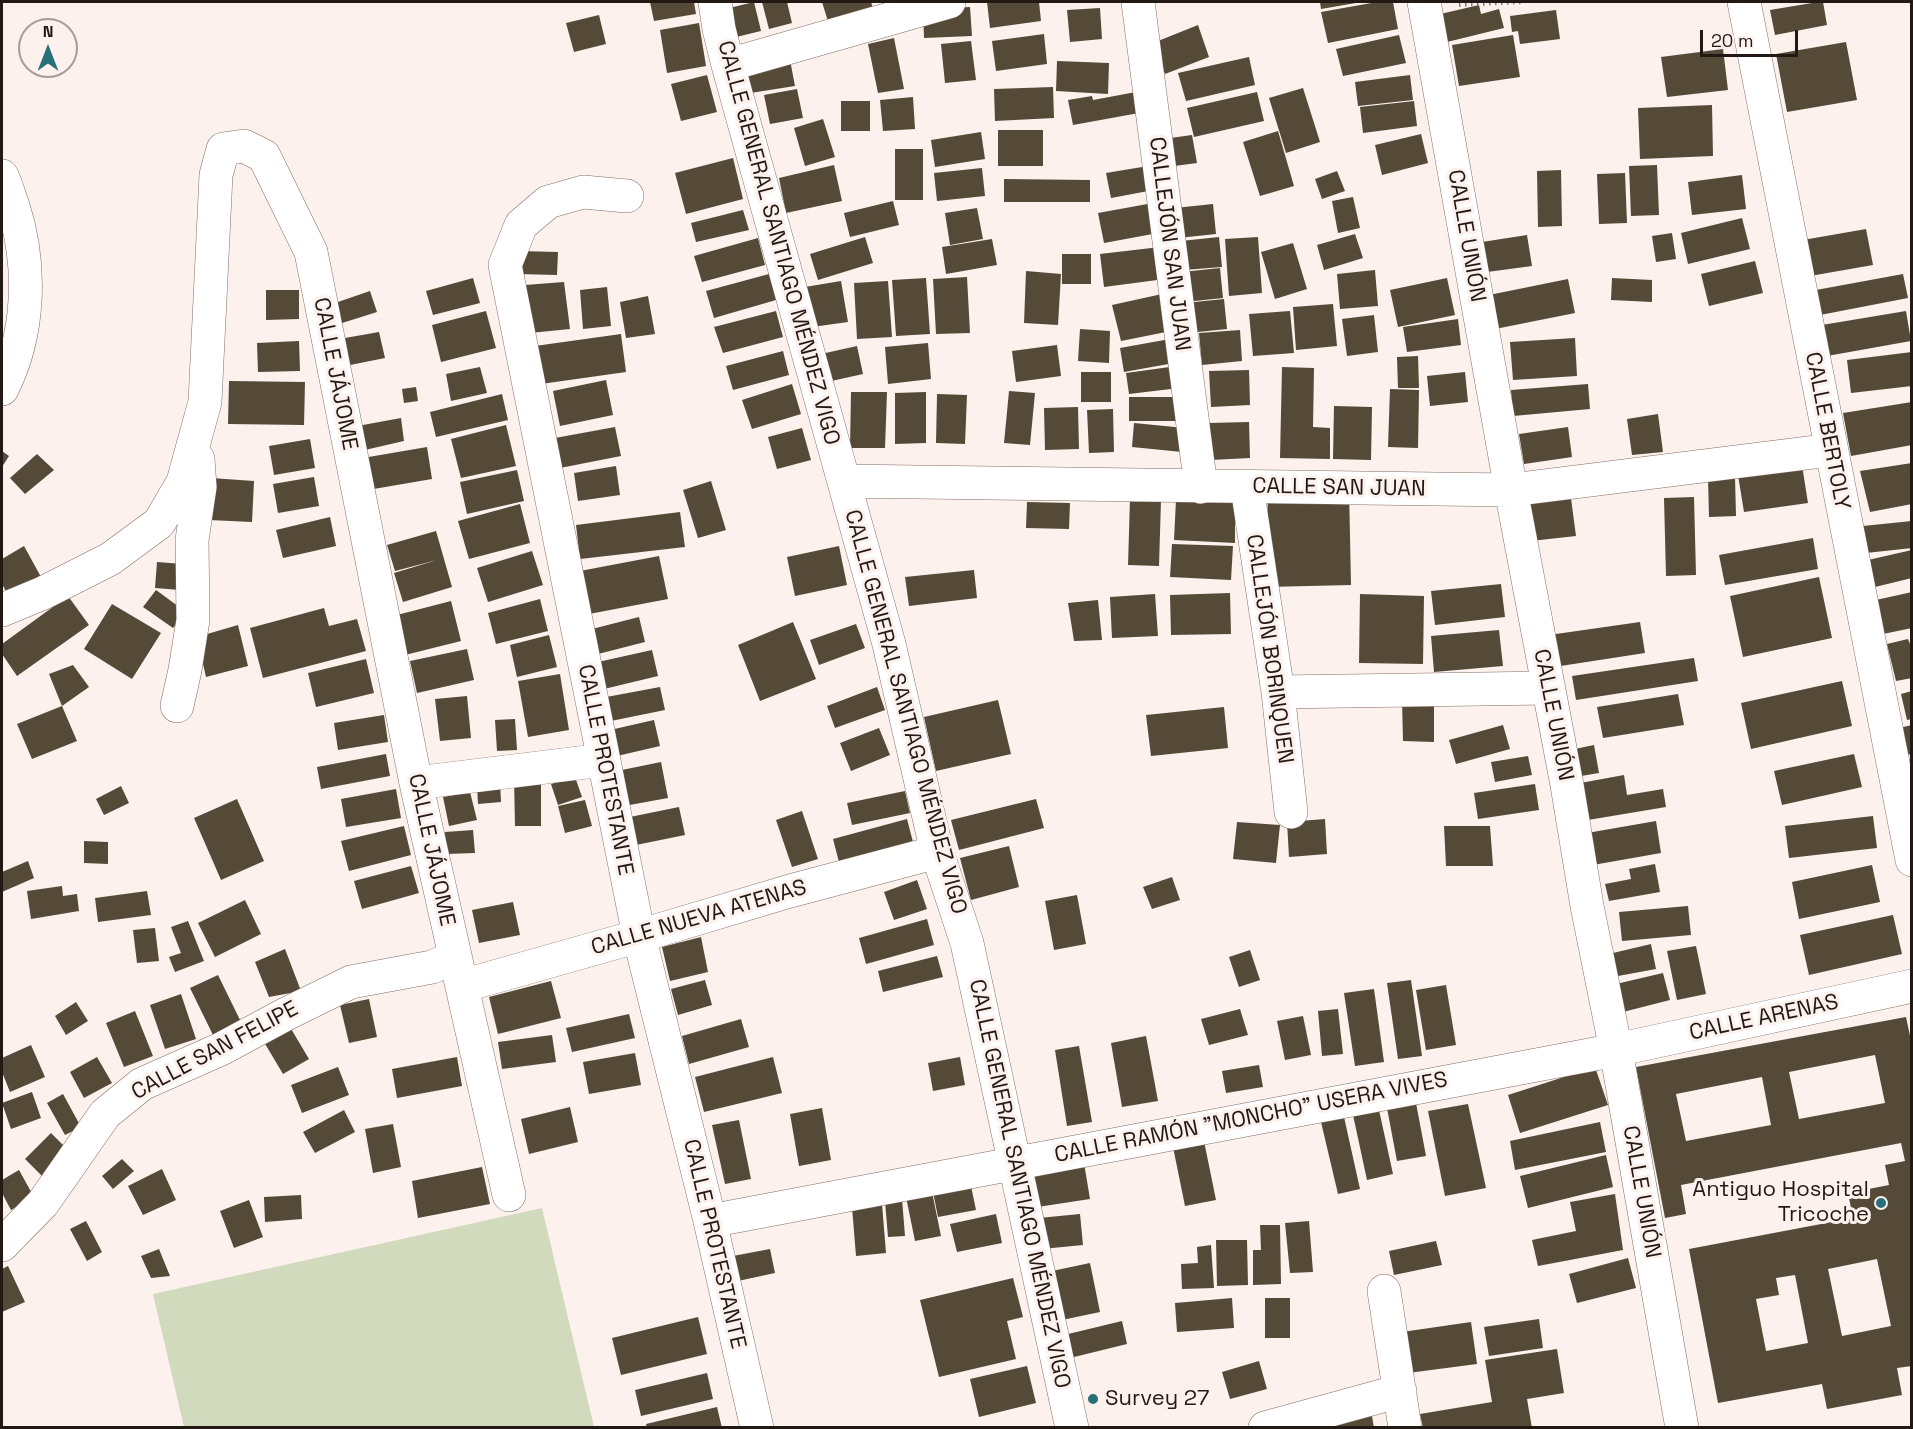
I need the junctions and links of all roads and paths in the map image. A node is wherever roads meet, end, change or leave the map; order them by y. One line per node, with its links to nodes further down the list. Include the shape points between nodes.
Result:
1 (715, 2): 7 (street, CALLE GENERAL SANTIAGO MÉNDEZ VIGO)
2 (949, 2): 7 (street)
3 (1138, 2): 14 (street, CALLEJÓN SAN JUAN)
4 (1522, 2): 6 (path)
5 (1744, 2): 12 (street, CALLE BERTOLY)
6 (1424, 5): 16 (street, CALLE UNIÓN)
7 (728, 65): 13 (street, CALLE GENERAL SANTIAGO MÉNDEZ VIGO)
8 (2, 176): 10 (street, via 18,224 26,266 20,344)
9 (627, 196): 21 (street, CALLE PROTESTANTE, via 583,192 548,202 520,225 505,266)
10 (2, 390)
11 (196, 436): 17 (street, CALLE JÁJOME, via 183,482 159,523 110,559); 20 (street, via 200,487 192,540 193,620); 22 (street, CALLE JÁJOME, via 205,402 216,175 223,149 244,146 264,156 310,252)
12 (1831, 450): 16 (street, CALLE SAN JUAN); 25 (street, CALLE BERTOLY)
13 (844, 481): 14 (street, CALLE SAN JUAN); 24 (street, CALLE GENERAL SANTIAGO MÉNDEZ VIGO, via 890,644)
14 (1201, 487): 15 (street, CALLE SAN JUAN)
15 (1247, 487): 16 (street, CALLE SAN JUAN); 19 (street, CALLEJÓN BORINQUEN)
16 (1511, 490): 18 (street, CALLE UNIÓN)
17 (2, 610)
18 (1548, 688): 19 (street); 29 (street, CALLE UNIÓN)
19 (1278, 692): 23 (street, CALLEJÓN BORINQUEN)
20 (177, 706)
21 (603, 760): 22 (street); 26 (street, CALLE PROTESTANTE)
22 (416, 783): 27 (street, CALLE JÁJOME)
23 (1291, 812)
24 (938, 852): 26 (street, CALLE NUEVA ATENAS); 30 (street, CALLE GENERAL SANTIAGO MÉNDEZ VIGO, via 967,943)
25 (1911, 860)
26 (639, 936): 27 (street, CALLE NUEVA ATENAS); 32 (street, CALLE PROTESTANTE)
27 (458, 971): 31 (street, CALLE JÁJOME); 33 (street, CALLE SAN FELIPE, via 432,967 351,982 221,1049 142,1084 105,1114 43,1203)
28 (1911, 986): 29 (street, CALLE ARENAS)
29 (1616, 1050): 30 (street, CALLE RAMÓN "MONCHO" USERA VIVES); 40 (street, CALLE UNIÓN)
30 (1014, 1162): 32 (street, CALLE RAMÓN "MONCHO" USERA VIVES); 37 (street, CALLE GENERAL SANTIAGO MÉNDEZ VIGO)
31 (509, 1195)
32 (710, 1221): 36 (street, CALLE PROTESTANTE)
33 (2, 1245)
34 (1384, 1291): 35 (street)
35 (1400, 1390): 38 (street); 39 (street)
36 (757, 1428)
37 (1072, 1428)
38 (1265, 1428)
39 (1405, 1428)
40 (1682, 1428)

